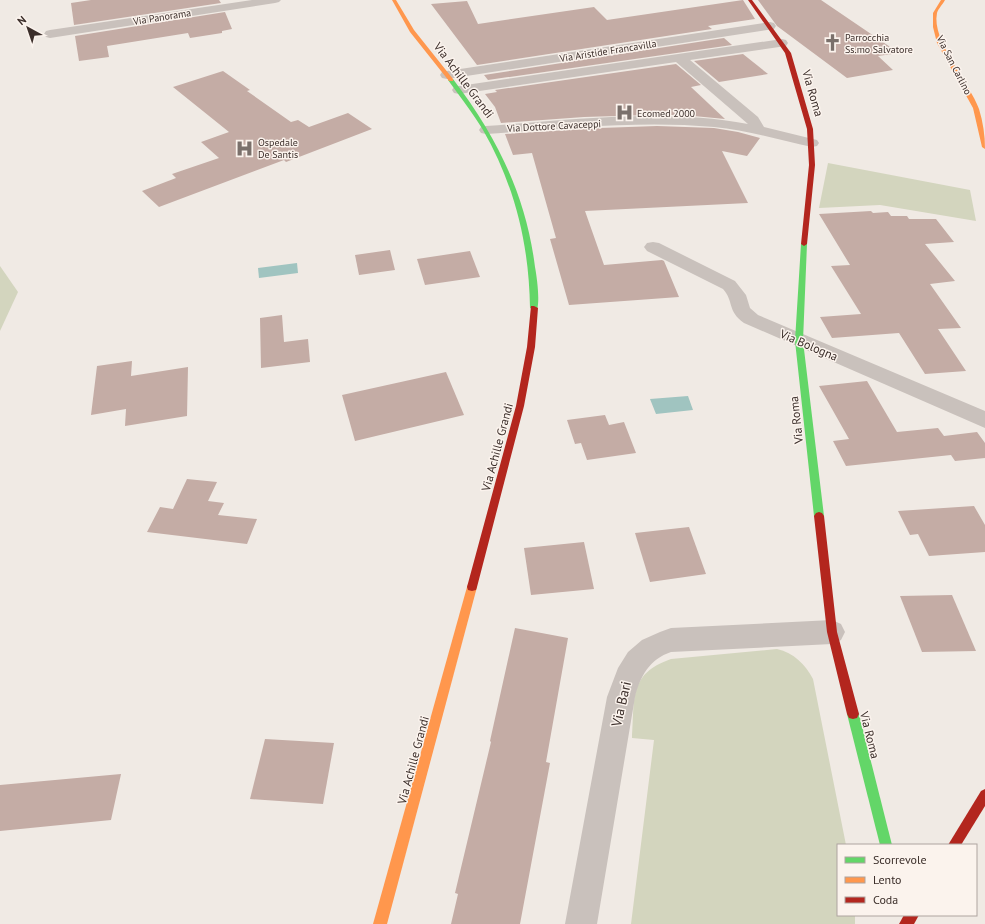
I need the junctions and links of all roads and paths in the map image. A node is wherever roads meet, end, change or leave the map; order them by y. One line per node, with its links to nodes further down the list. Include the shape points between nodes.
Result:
1 (274, 0): 6 (street, Via Panorama)
2 (394, 0): 9 (street, Via Achille Grandi, via 413,35)
3 (750, 0): 5 (street, Via Roma)
4 (943, 0): 11 (street, Via San Carlino, via 935,13 935,27 940,43)
5 (770, 26): 7 (street, Via Roma); 9 (street, Via Aristide Francavilla)
6 (50, 34)
7 (782, 43): 8 (street, Via Aristide Francavilla); 14 (street, Via Roma, via 792,63 809,122)
8 (678, 57): 10 (street, Via Aristide Francavilla); 13 (street, via 753,120)
9 (447, 75): 10 (street, Via Achille Grandi)
10 (459, 90): 12 (street, Via Achille Grandi)
11 (980, 111): 15 (street, Via San Carlino)
12 (486, 130): 13 (street, Via Dottore Cavaceppi, via 654,121 709,123); 23 (street, Via Achille Grandi, via 514,193 528,246 534,305 527,370 515,427)
13 (758, 130): 14 (street, Via Dottore Cavaceppi)
14 (812, 143): 17 (street, Via Roma)
15 (985, 147)
16 (653, 247): 17 (street, Via Bologna, via 729,285 738,295 738,307 747,317)
17 (799, 341): 18 (street, Via Bologna); 19 (street, Via Roma)
18 (985, 420)
19 (832, 632): 21 (street, Via Roma); 24 (street, Via Bari, via 671,640 652,647 635,663 628,673 621,697)
20 (985, 795): 22 (street)
21 (886, 844)
22 (955, 844)
23 (380, 924)
24 (581, 924)

